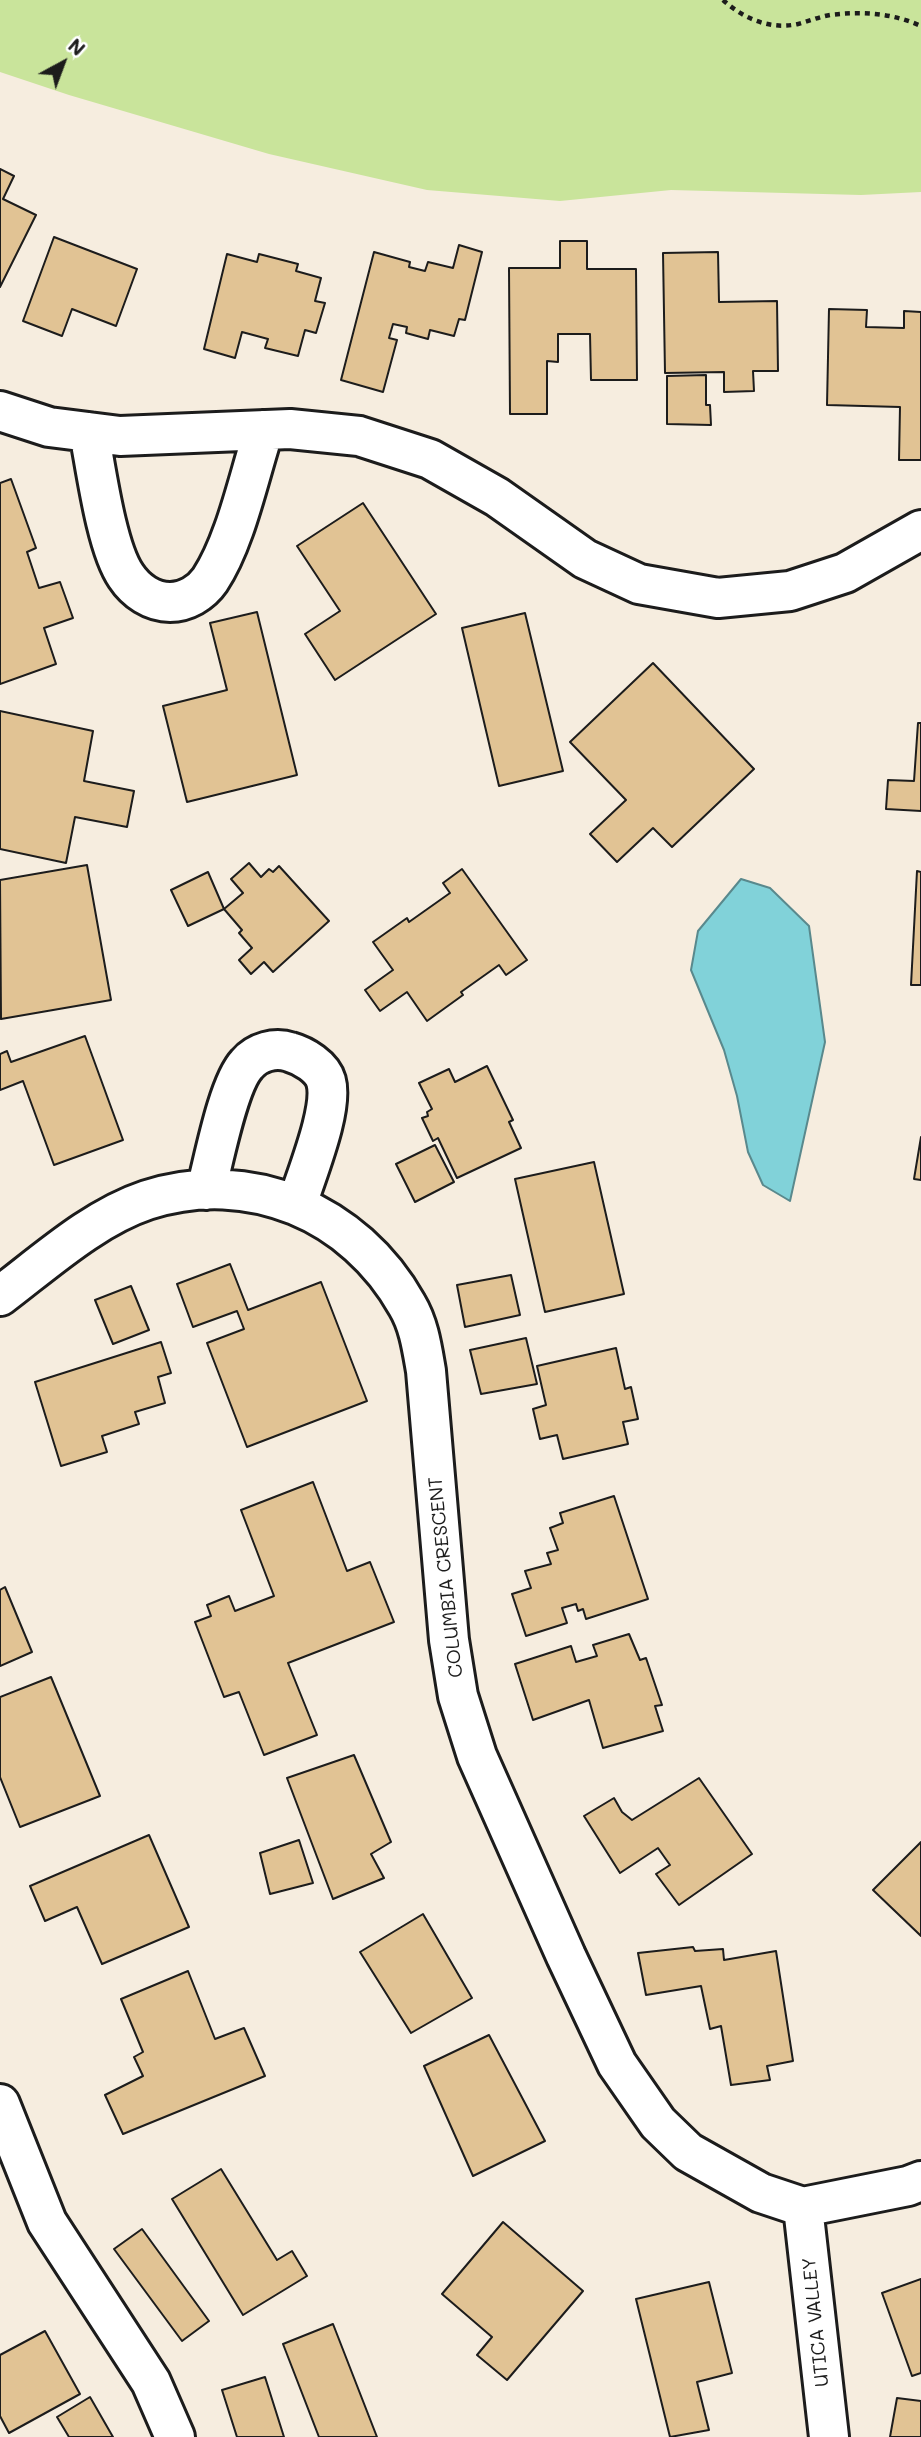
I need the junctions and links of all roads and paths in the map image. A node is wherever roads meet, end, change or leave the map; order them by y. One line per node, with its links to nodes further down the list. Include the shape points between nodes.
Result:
1 (723, 0): 2 (path, via 752,20 775,26 861,13 901,17)
2 (921, 26)
3 (0, 411): 5 (street, via 49,427)
4 (264, 430): 5 (street, via 120,436); 5 (street, via 224,553 209,581 195,595 177,602 159,602 125,575 113,545); 6 (street, via 359,436 430,459 497,497 585,559 639,584 718,598 790,591 845,573)
5 (89, 432)
6 (921, 530)
7 (206, 1190): 8 (street, COLUMBIA CRESCENT, via 259,1193); 8 (street, via 234,1082 247,1063 266,1051 288,1051 311,1061 326,1079 328,1100); 9 (street, COLUMBIA CRESCENT, via 172,1193 120,1212)
8 (297, 1205): 12 (street, COLUMBIA CRESCENT, via 328,1220 386,1273 408,1306 421,1338 458,1696 477,1756 617,2064 658,2123 688,2152 761,2193)
9 (0, 1296)
10 (0, 2104): 13 (street, via 47,2222 150,2382)
11 (921, 2181): 12 (street, COLUMBIA CRESCENT)
12 (803, 2207): 14 (street, UTICA VALLEY)
13 (175, 2437)
14 (829, 2437)

